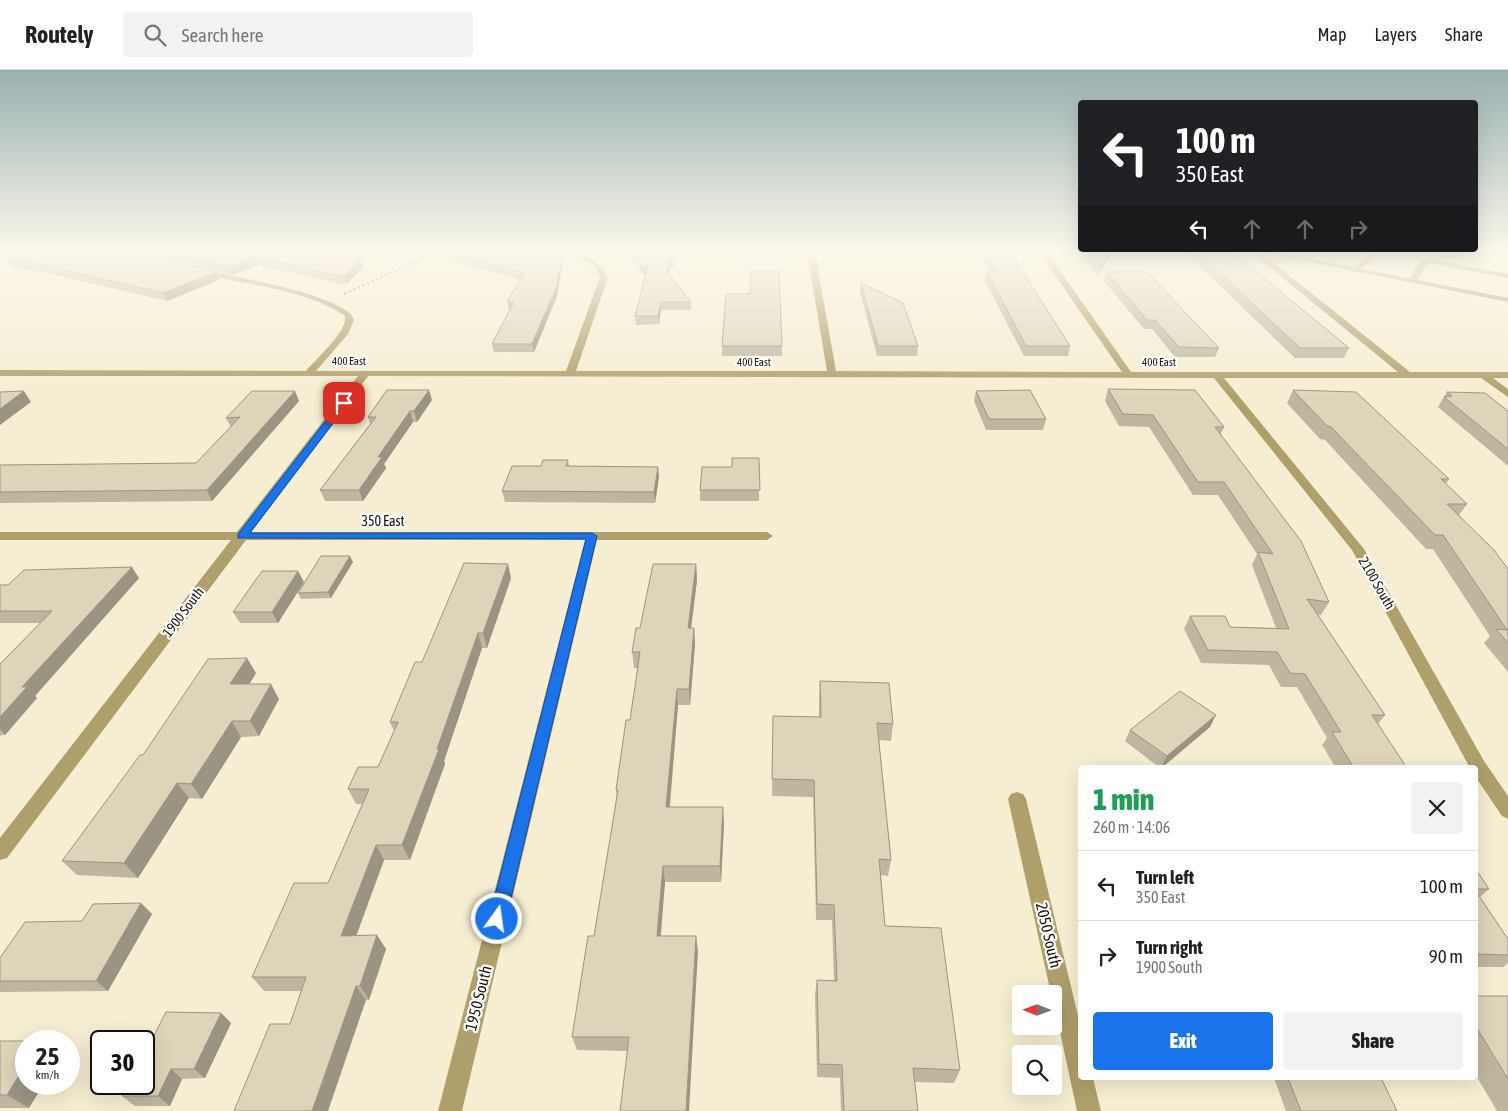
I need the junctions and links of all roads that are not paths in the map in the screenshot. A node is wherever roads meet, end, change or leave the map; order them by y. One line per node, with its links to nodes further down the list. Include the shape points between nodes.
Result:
1 (320, 301): 7 (street, via 345,311 349,315 348,326)
2 (596, 301): 9 (street)
3 (819, 301): 10 (street)
4 (1077, 301): 11 (street)
5 (1315, 301): 13 (street)
6 (0, 373): 7 (street, 400 East)
7 (309, 373): 8 (street, 400 East)
8 (366, 373): 9 (street, 400 East); 18 (street, 1900 South)
9 (570, 374): 10 (street, 400 East)
10 (832, 374): 11 (street, 400 East)
11 (1129, 375): 12 (street, 400 East)
12 (1218, 375): 13 (street, 400 East); 21 (street, 2100 South, via 1358,549)
13 (1408, 375): 14 (street, 400 East)
14 (1483, 375): 15 (street, 400 East); 16 (street)
15 (1508, 376)
16 (1508, 394)
17 (0, 536): 18 (street, 350 East)
18 (242, 536): 19 (street, 350 East); 25 (street, 1900 South)
19 (592, 536): 20 (street, 350 East); 28 (street, 1950 South)
20 (767, 536)
21 (1477, 765)
22 (1478, 766): 24 (street, 2100 South)
23 (1017, 799): 26 (street, 2050 South)
24 (1508, 810)
25 (0, 852)
26 (1078, 1062)
27 (1082, 1080): 29 (street)
28 (450, 1111)
29 (1089, 1111)

